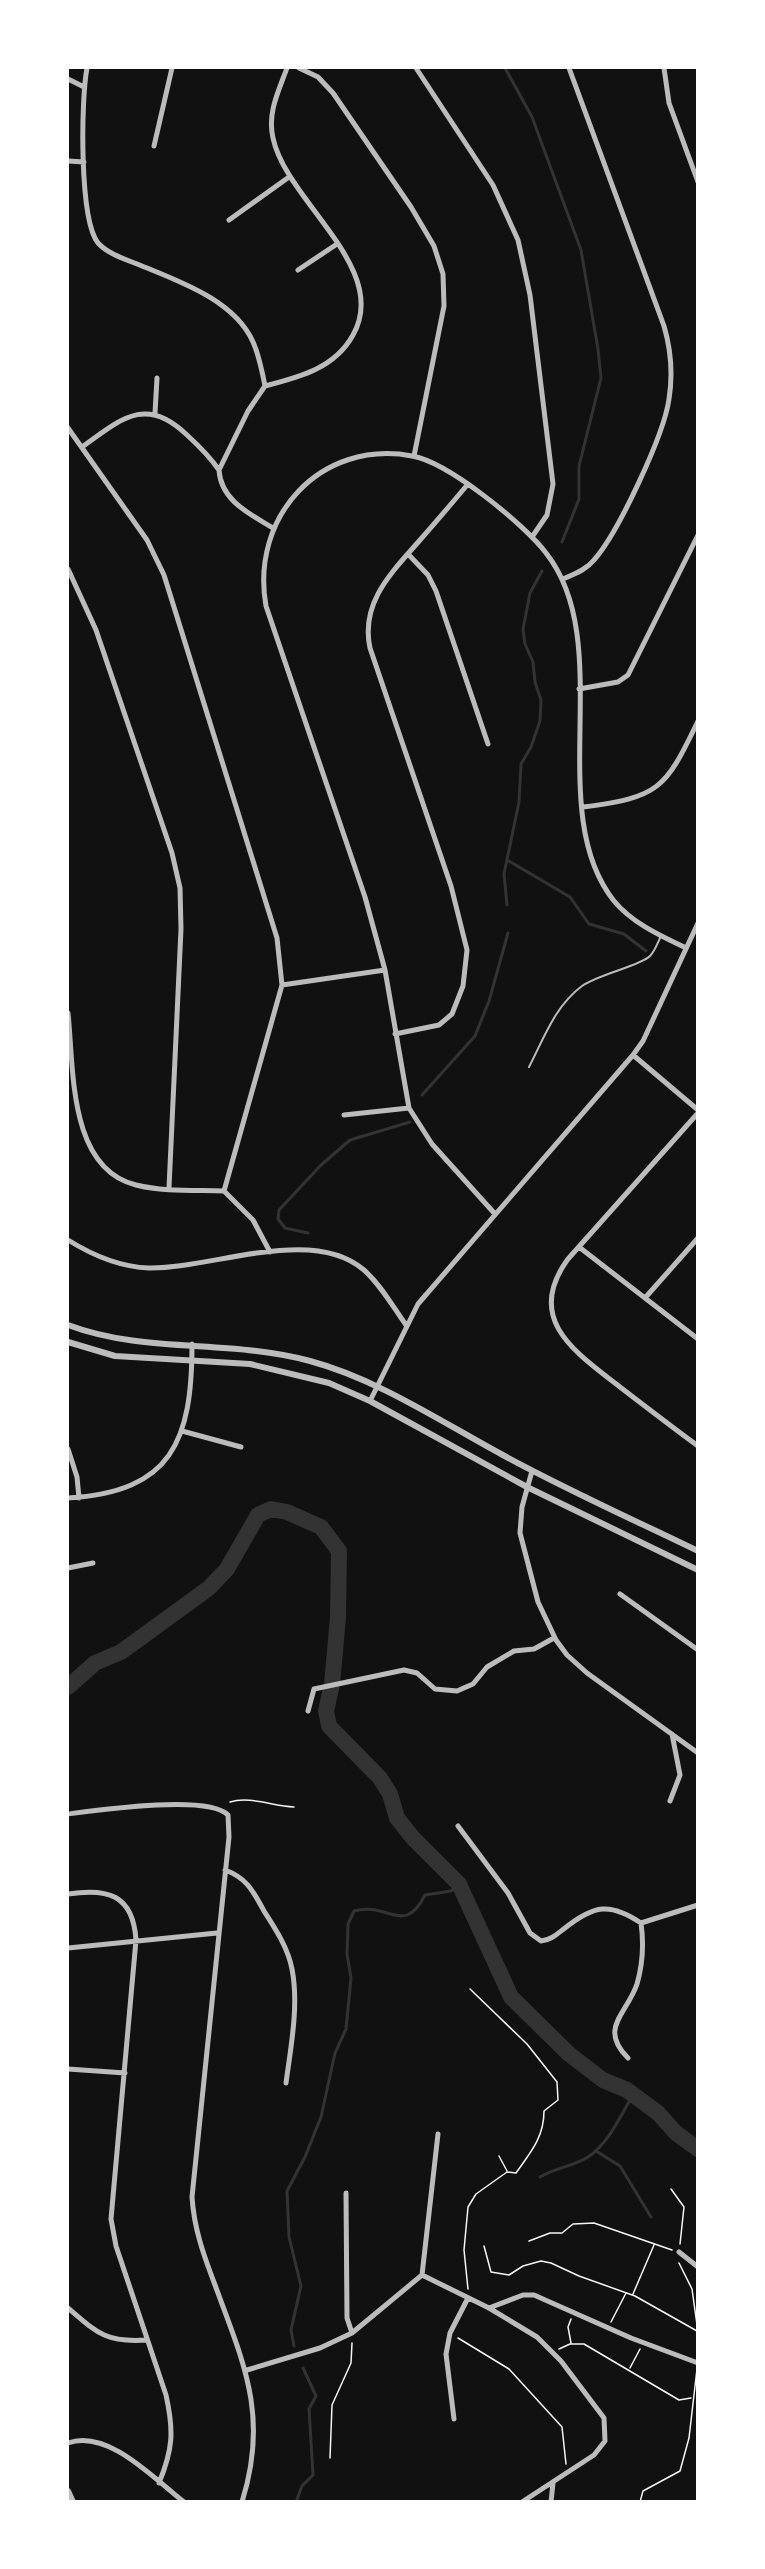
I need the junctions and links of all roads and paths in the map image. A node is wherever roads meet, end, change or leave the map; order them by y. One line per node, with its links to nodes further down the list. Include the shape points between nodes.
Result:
1 (87, 68): 9 (street)
2 (172, 68): 10 (street)
3 (287, 68): 13 (street, via 271,115 271,127)
4 (299, 68): 23 (street, via 318,77 333,93 423,225 439,259 444,306)
5 (416, 68): 28 (street, via 493,185 521,253 553,484 547,515)
6 (569, 68): 31 (street, via 664,326 672,380 663,428 602,550 585,568)
7 (664, 68): 14 (street, via 672,115)
8 (68, 79): 9 (street)
9 (84, 87): 12 (street)
10 (154, 146)
11 (68, 161): 12 (street)
12 (84, 162): 19 (street, via 88,217 97,242 111,253 197,291 233,315 254,342)
13 (289, 177): 15 (street); 16 (street)
14 (698, 182)
15 (229, 220)
16 (337, 244): 17 (street); 19 (street, via 358,279 363,296 358,327 347,346 323,367)
17 (298, 270)
18 (158, 378): 20 (street)
19 (265, 386): 24 (street)
20 (155, 413): 22 (street, via 128,416); 24 (street, via 177,425)
21 (68, 428): 22 (street)
22 (82, 447): 40 (street, via 147,540 165,575 274,928)
23 (414, 456): 25 (street, via 443,467); 26 (street, via 369,454 326,470 305,484)
24 (219, 470): 26 (street, via 222,487 230,498)
25 (468, 484): 28 (street); 29 (street)
26 (273, 528): 39 (street, via 263,567 266,606 365,897)
27 (698, 535): 32 (street, via 628,675 618,682)
28 (532, 537): 31 (street)
29 (408, 554): 34 (street, via 433,584); 42 (street, via 375,599 368,622 368,641 451,886 467,962 457,1005 446,1021 429,1029)
30 (68, 569): 48 (street, via 96,630 172,853 180,888)
31 (563, 579): 32 (street, via 574,618)
32 (579, 689): 35 (street)
33 (698, 721): 35 (street, via 680,759 661,785 634,799)
34 (488, 744)
35 (583, 807): 37 (street, via 588,848 606,890 623,910)
36 (698, 923): 38 (street)
37 (661, 936): 38 (street); 44 (lane, via 645,960 593,980 569,998)
38 (686, 948): 43 (street)
39 (385, 970): 40 (street); 42 (street)
40 (282, 985): 49 (street)
41 (68, 1013): 48 (street, via 79,1108 91,1152 119,1179 135,1185)
42 (396, 1034): 45 (street)
43 (633, 1055): 46 (street); 50 (street)
44 (529, 1067)
45 (409, 1108): 47 (street); 50 (street, via 432,1144)
46 (698, 1111): 53 (street)
47 (344, 1115)
48 (169, 1188): 49 (street)
49 (224, 1191): 54 (street, via 253,1220)
50 (495, 1214): 57 (street, via 425,1295)
51 (698, 1238): 55 (street)
52 (68, 1240): 54 (street, via 100,1257 148,1268 196,1265)
53 (579, 1247): 55 (street); 65 (street, via 558,1272 551,1292 552,1314 561,1335 580,1356)
54 (270, 1252): 57 (street, via 304,1250 345,1258 369,1276)
55 (645, 1298): 58 (street)
56 (68, 1325): 60 (street, via 111,1338)
57 (406, 1325): 62 (street)
58 (698, 1339)
59 (68, 1342): 61 (street, via 115,1356)
60 (192, 1344): 61 (street); 62 (street, via 262,1350 309,1360)
61 (192, 1360): 63 (street, via 282,1370 329,1383); 64 (street)
62 (376, 1387): 63 (street); 68 (street)
63 (370, 1401): 69 (street)
64 (182, 1431): 66 (street); 71 (street, via 167,1459 144,1479 120,1491)
65 (698, 1446)
66 (241, 1447)
67 (68, 1449): 71 (street)
68 (532, 1471): 69 (street); 72 (street)
69 (526, 1487): 75 (street); 77 (street, via 520,1517 522,1543 538,1602)
70 (68, 1498): 71 (street)
71 (79, 1498)
72 (698, 1551)
73 (93, 1563): 74 (street)
74 (68, 1568)
75 (698, 1569)
76 (620, 1594): 78 (street)
77 (554, 1638): 79 (street, via 534,1649 514,1651 487,1666 473,1683 457,1691 435,1689 417,1673 397,1671 315,1689); 80 (street, via 587,1672)
78 (698, 1650)
79 (308, 1711)
80 (672, 1734): 81 (street); 82 (street, via 680,1775)
81 (698, 1753)
82 (670, 1801)
83 (230, 1802): 84 (path, via 243,1798)
84 (294, 1807)
85 (68, 1815): 87 (street, via 147,1806 223,1809 228,1815 229,1837)
86 (458, 1826): 90 (street, via 508,1893 535,1939 549,1940 601,1908 621,1911)
87 (225, 1870): 91 (street); 98 (street, via 249,1884 292,1967 294,2002)
88 (68, 1894): 92 (street, via 112,1894 131,1914)
89 (698, 1905): 90 (street)
90 (641, 1923): 95 (street, via 640,1970 616,2023 614,2037)
91 (217, 1933): 92 (street); 127 (street, via 193,2219)
92 (136, 1940): 93 (street); 97 (street)
93 (68, 1948)
94 (470, 1989): 101 (path, via 527,2043 557,2082 558,2100 544,2110 544,2127 537,2144 516,2173)
95 (628, 2058)
96 (68, 2069): 97 (street)
97 (125, 2073): 120 (street, via 111,2219)
98 (286, 2083)
99 (438, 2134): 109 (street)
100 (499, 2156): 101 (path)
101 (507, 2172): 112 (path, via 476,2194 468,2207 464,2250)
102 (670, 2189): 107 (path, via 684,2207)
103 (346, 2193): 118 (street, via 347,2318)
104 (529, 2241): 105 (path, via 562,2233 573,2224 594,2223)
105 (654, 2245): 107 (path); 111 (path)
106 (483, 2246): 110 (path, via 491,2272 509,2275 541,2261)
107 (679, 2252): 108 (street); 117 (path, via 680,2264 692,2289)
108 (698, 2266)
109 (422, 2275): 112 (street); 118 (street)
110 (626, 2293): 111 (path); 116 (path)
111 (633, 2295): 117 (path)
112 (468, 2298): 114 (street); 119 (street)
113 (68, 2308): 120 (street, via 108,2339)
114 (489, 2308): 115 (street, via 523,2295 534,2295); 123 (street)
115 (574, 2312): 116 (street); 122 (path, via 568,2327)
116 (607, 2328): 121 (street)
117 (697, 2332)
118 (352, 2333): 127 (street, via 320,2348); 131 (path, via 351,2362 332,2405)
119 (450, 2333): 129 (street, via 446,2354); 132 (path, via 509,2369 562,2427)
120 (147, 2340): 133 (street, via 166,2395 172,2431 170,2454)
121 (643, 2342): 124 (street); 126 (path)
122 (571, 2344): 123 (path); 126 (path, via 584,2344)
123 (553, 2351): 132 (street, via 597,2407 607,2430 600,2449)
124 (698, 2363)
125 (698, 2368): 128 (path)
126 (629, 2369): 128 (path, via 679,2400)
127 (247, 2370): 138 (street, via 255,2418)
128 (693, 2397): 141 (path, via 690,2438 680,2471 643,2491)
129 (454, 2419)
130 (68, 2443): 133 (street, via 84,2439 105,2444)
131 (330, 2458)
132 (567, 2474): 134 (street)
133 (159, 2483): 137 (street)
134 (553, 2483): 139 (street); 140 (street)
135 (68, 2491): 136 (street)
136 (74, 2502)
137 (184, 2502)
138 (242, 2502)
139 (522, 2502)
140 (551, 2502)
141 (640, 2502)

